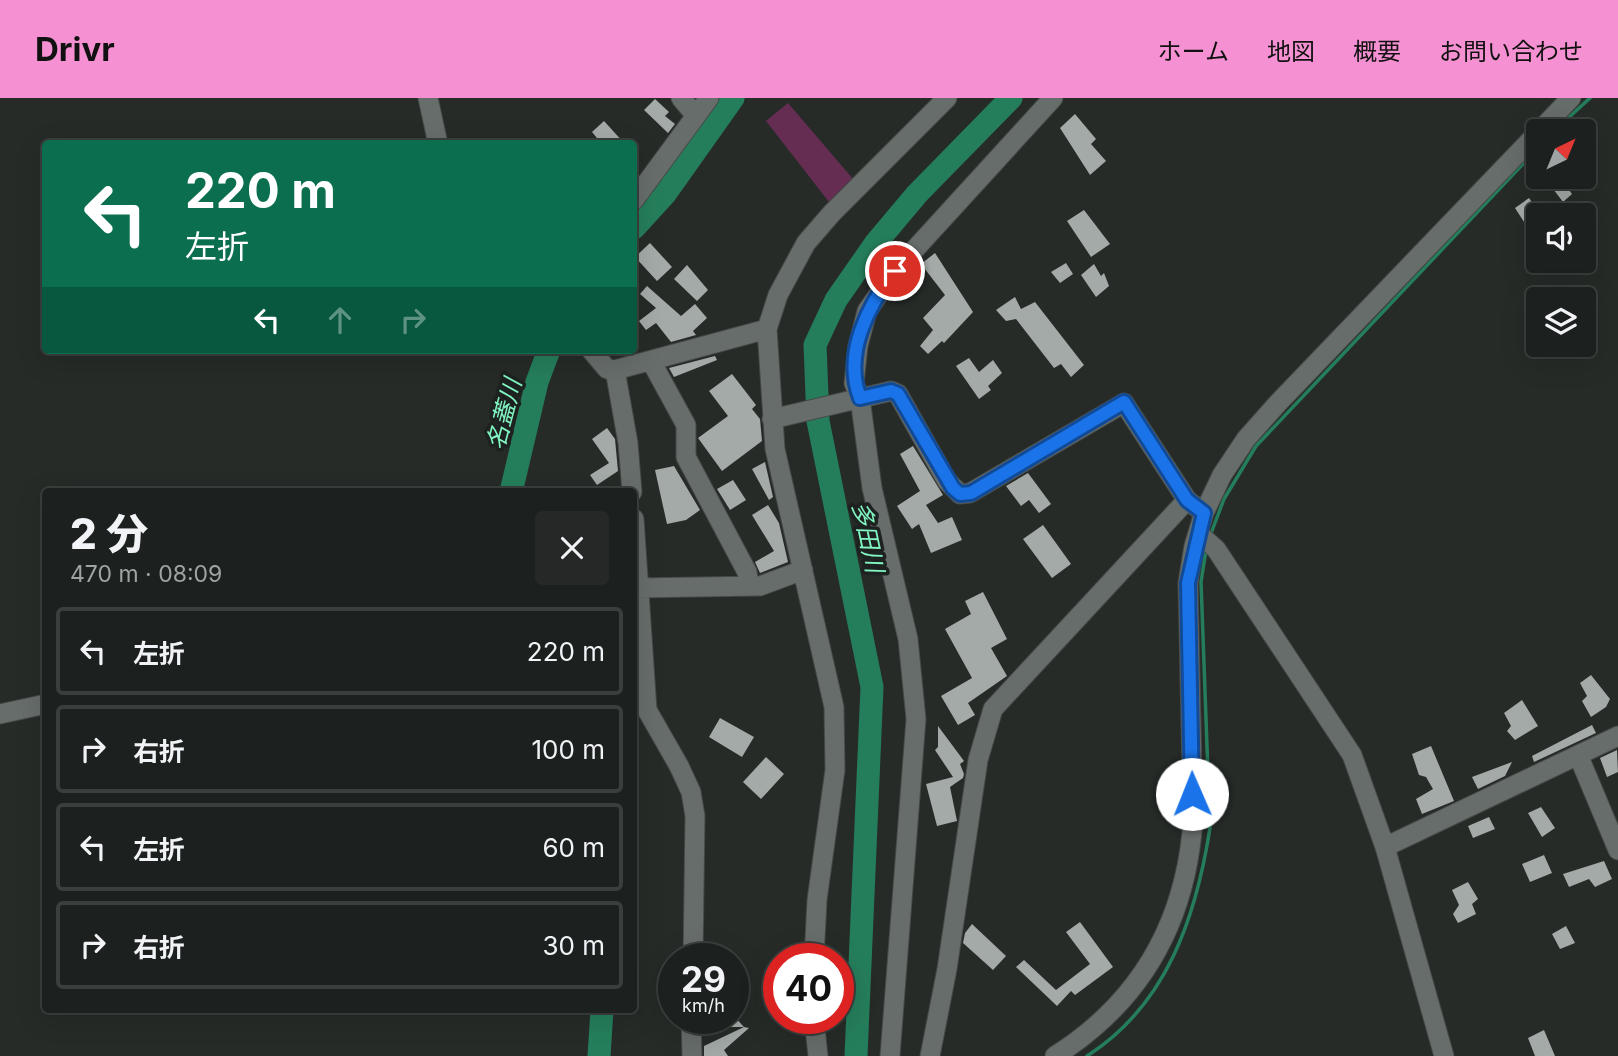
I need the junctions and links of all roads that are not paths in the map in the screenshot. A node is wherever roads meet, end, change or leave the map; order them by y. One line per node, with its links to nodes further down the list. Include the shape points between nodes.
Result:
1 (428, 98): 8 (street)
2 (681, 98): 7 (street)
3 (709, 98): 7 (street)
4 (947, 98): 10 (street, via 806,243)
5 (1053, 98): 14 (street, via 879,291 867,311 858,346)
6 (1571, 98): 18 (street, via 1254,430 1222,475)
7 (696, 116): 9 (street)
8 (437, 140)
9 (637, 196)
10 (766, 329): 12 (street); 15 (street)
11 (595, 354): 13 (street, via 607,369)
12 (651, 361): 13 (street); 21 (street, via 685,425 686,457 747,572)
13 (615, 370): 16 (street)
14 (857, 399): 15 (street); 17 (street, via 891,391 898,394 947,481 960,494 971,493 1124,402); 37 (street, via 872,488 908,639 916,719)
15 (776, 418): 20 (street, via 775,449)
16 (632, 488)
17 (1187, 500): 18 (street); 38 (street, via 993,709 978,760)
18 (1204, 513): 19 (street)
19 (1204, 538): 28 (street, via 1352,755); 39 (street, via 1188,583 1193,820 1183,893 1159,948 1126,995 1101,1022)
20 (803, 570): 21 (street, via 760,586); 31 (street, via 828,677 835,737)
21 (749, 585): 22 (street)
22 (637, 588)
23 (637, 608): 30 (street, via 647,710 687,783 695,816)
24 (42, 705): 25 (street)
25 (0, 714)
26 (1618, 736): 27 (street)
27 (1579, 757): 28 (street); 29 (street)
28 (1385, 847): 34 (street)
29 (1618, 850)
30 (693, 943)
31 (815, 943)
32 (691, 1034): 35 (street)
33 (816, 1034): 36 (street)
34 (1442, 1050): 40 (street)
35 (692, 1056)
36 (818, 1056)
37 (890, 1056)
38 (930, 1056)
39 (1055, 1056)
40 (1423, 1056)

